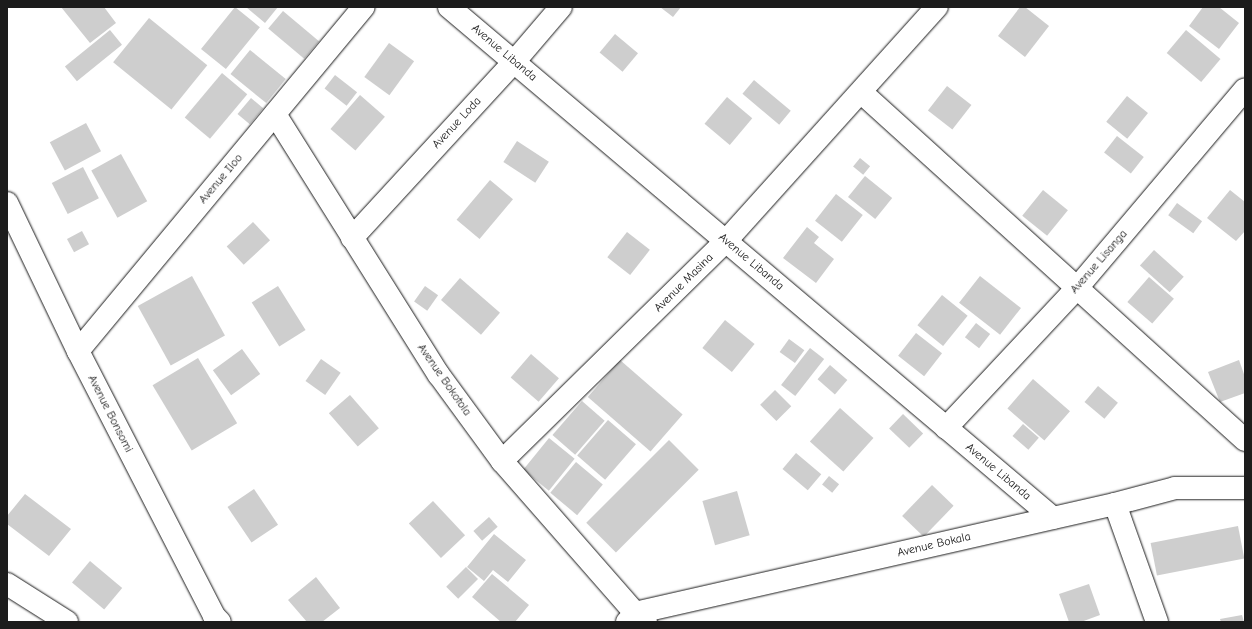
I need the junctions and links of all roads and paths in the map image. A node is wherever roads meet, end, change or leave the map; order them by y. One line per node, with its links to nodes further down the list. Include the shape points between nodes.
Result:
1 (364, 7): 8 (street, Avenue Iloo)
2 (449, 7): 5 (street, Avenue Libanda)
3 (561, 7): 5 (street, Avenue Loda)
4 (937, 7): 7 (street, Avenue Masina)
5 (514, 62): 10 (street, Avenue Loda); 11 (street, Avenue Libanda)
6 (1245, 89): 12 (street, Avenue Lisanga)
7 (862, 93): 11 (street, Avenue Masina); 12 (street)
8 (275, 114): 10 (street, Avenue Bokotola); 13 (street, Avenue Iloo)
9 (7, 203): 13 (street, Avenue Bonsomi)
10 (352, 238): 16 (street, Avenue Bokotola, via 439,375)
11 (726, 241): 14 (street, Avenue Libanda); 16 (street, Avenue Masina)
12 (1077, 288): 14 (street, Avenue Lisanga); 15 (street)
13 (78, 351): 22 (street, Avenue Bonsomi)
14 (946, 428): 19 (street, Avenue Libanda)
15 (1245, 440)
16 (502, 462): 21 (street, Avenue Bokotola)
17 (1245, 488): 18 (street, Avenue Bokala, via 1175,488)
18 (1115, 504): 19 (street, Avenue Bokala); 24 (street)
19 (1053, 518): 21 (street, Avenue Bokala)
20 (7, 584): 23 (street)
21 (636, 619)
22 (212, 620)
23 (67, 622)
24 (1157, 622)

